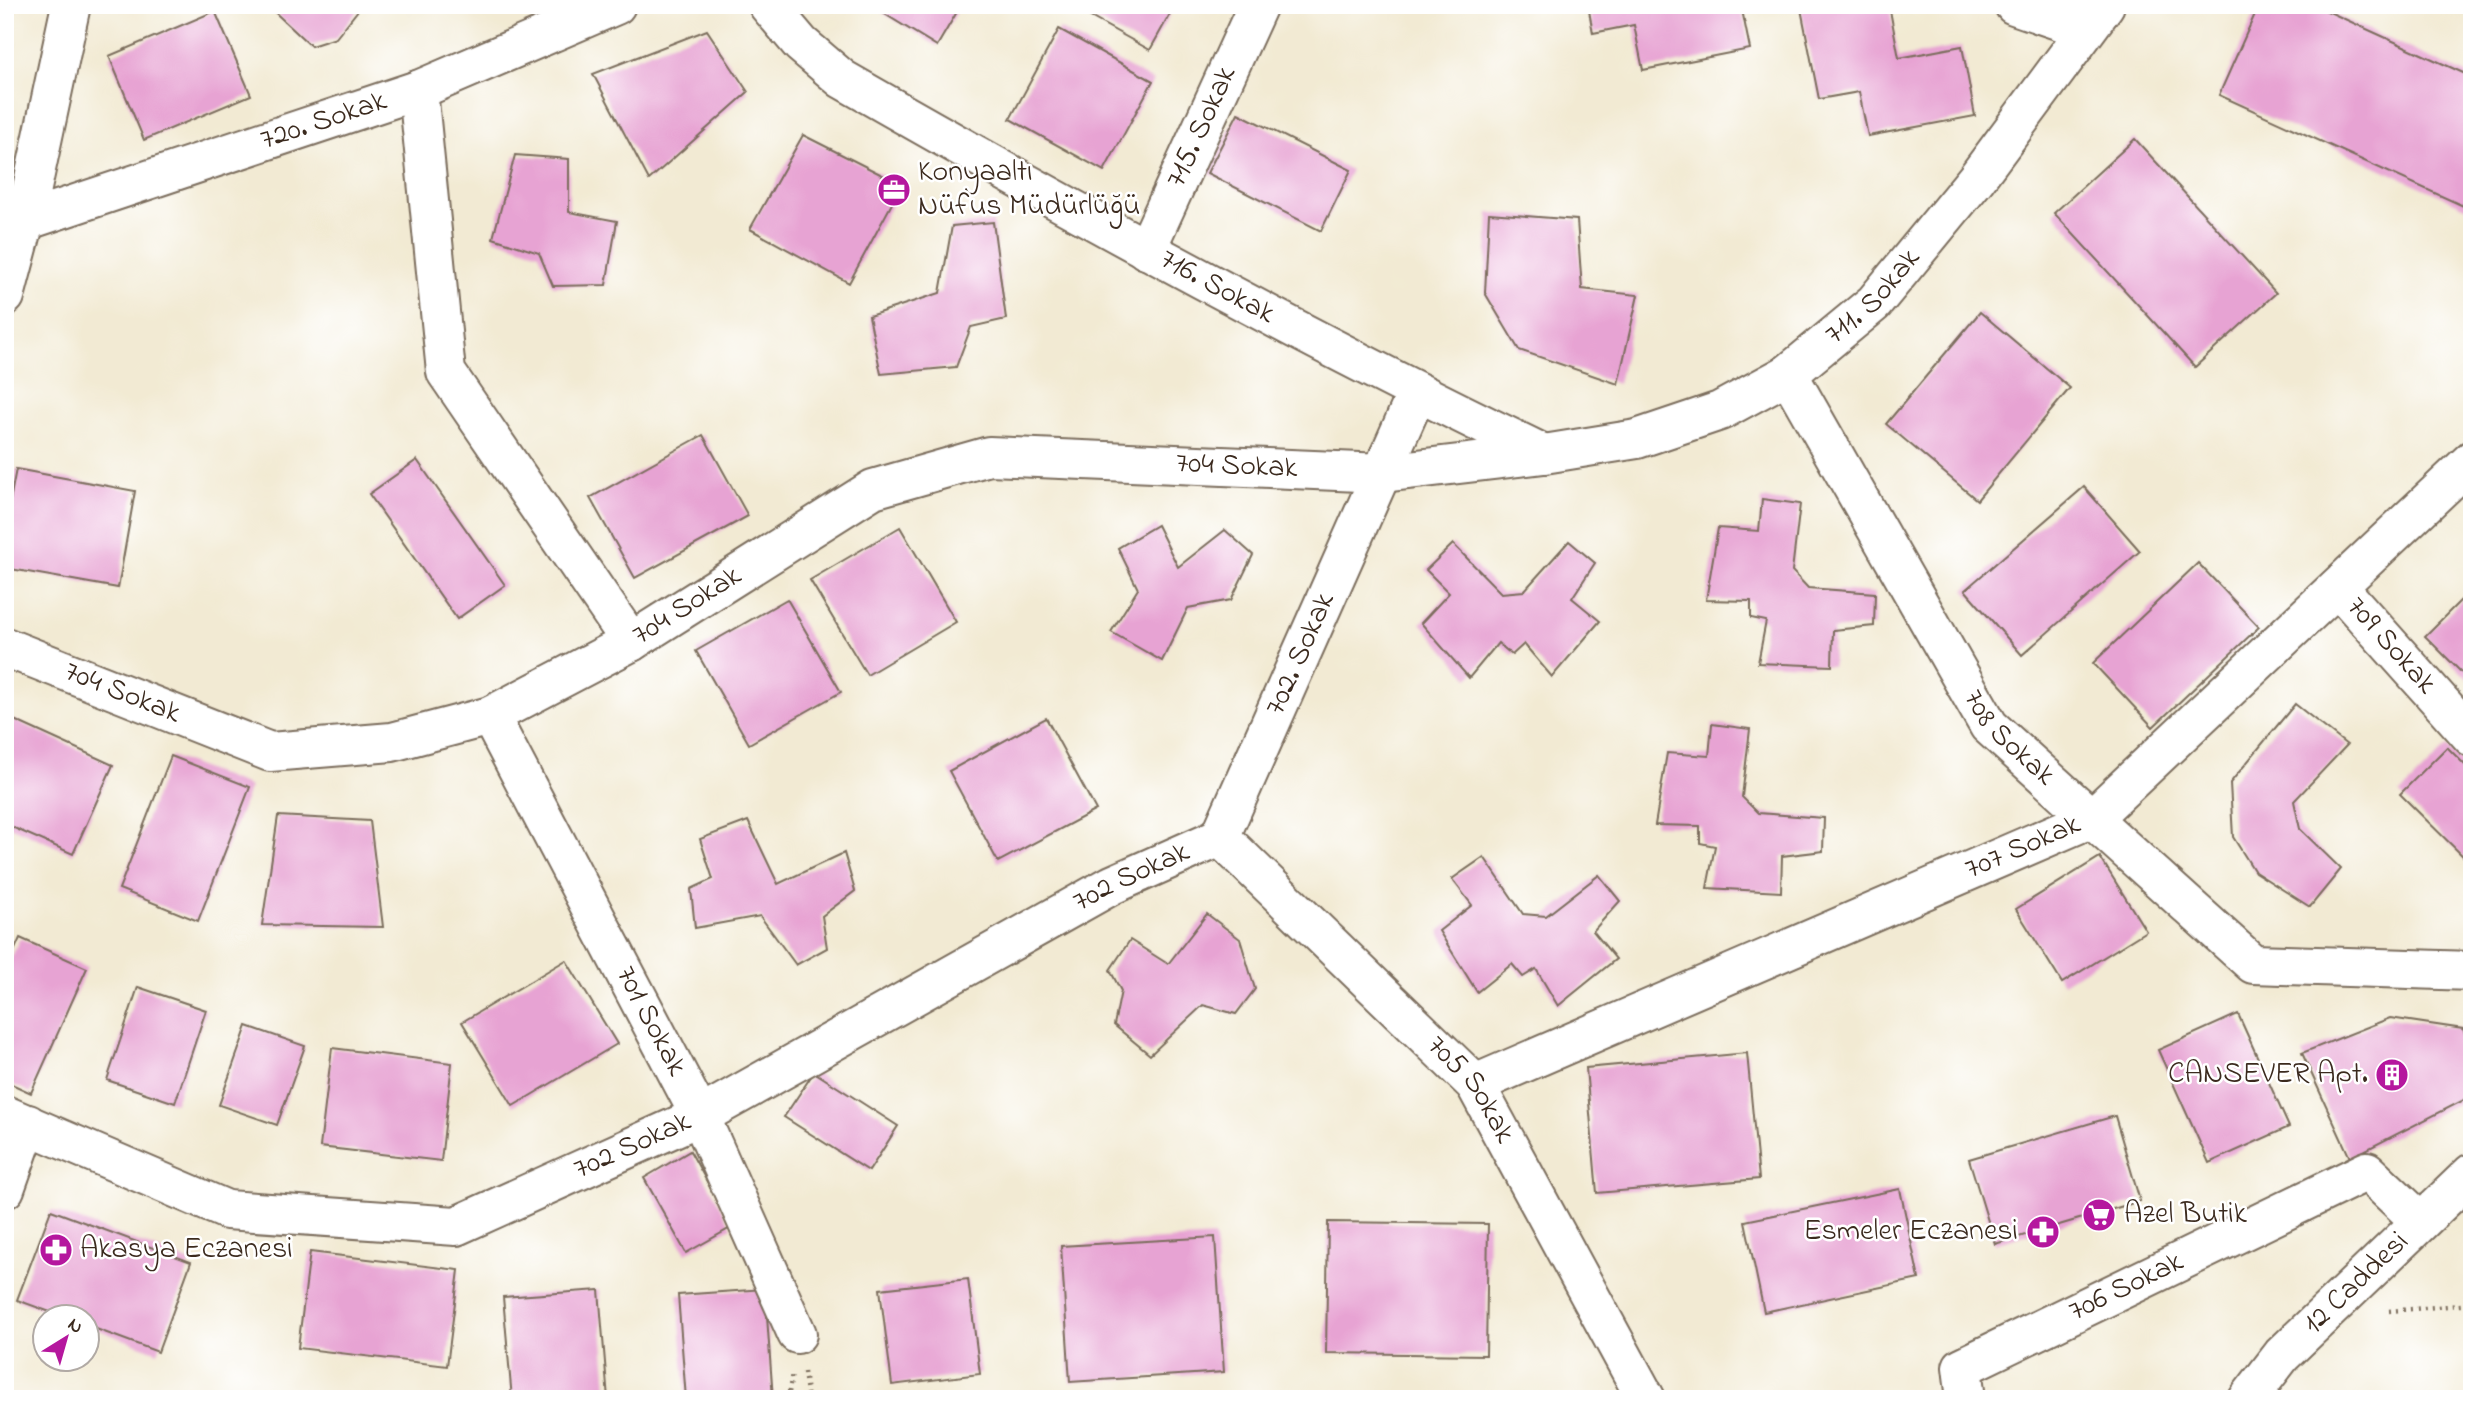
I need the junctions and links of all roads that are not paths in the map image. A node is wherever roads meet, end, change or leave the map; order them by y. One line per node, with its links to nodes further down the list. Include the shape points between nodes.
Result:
1 (71, 5): 8 (street)
2 (616, 5): 7 (street, 720. Sokak)
3 (768, 5): 9 (street, 716. Sokak, via 802,44 842,79)
4 (1258, 5): 9 (street, 715. Sokak)
5 (2014, 5): 6 (street)
6 (2094, 17): 11 (street, 711. Sokak, via 1976,179 1874,303)
7 (418, 90): 8 (street, 720. Sokak); 17 (street, via 446,372)
8 (25, 221): 10 (street)
9 (1146, 250): 12 (street, 716. Sokak)
10 (5, 296)
11 (1788, 374): 13 (street, 711. Sokak, via 1720,411 1637,439); 21 (street, 708 Sokak, via 1989,726)
12 (1417, 393): 13 (street, 716. Sokak); 15 (street, 702. Sokak)
13 (1544, 454): 15 (street, 704 Sokak)
14 (2472, 460): 16 (street, 707 Sokak)
15 (1383, 473): 17 (street, 704 Sokak, via 989,456 873,489); 22 (street, 702. Sokak)
16 (2338, 586): 20 (street, 709 Sokak); 21 (street, 707 Sokak)
17 (631, 642): 19 (street, 704 Sokak)
18 (5, 647): 19 (street, 704 Sokak, via 270,752 392,742)
19 (491, 716): 25 (street, 701 Sokak)
20 (2472, 737)
21 (2092, 818): 23 (street, 708 Sokak, via 2253,964); 24 (street, 707 Sokak)
22 (1220, 837): 24 (street, 705 Sokak); 25 (street, 702 Sokak, via 1112,885)
23 (2472, 971)
24 (1475, 1084): 31 (street, 705 Sokak)
25 (700, 1116): 26 (street, 702 Sokak, via 456,1226 228,1210); 30 (street, 701 Sokak)
26 (17, 1120): 28 (street)
27 (2472, 1173): 29 (street, 12 Caddesi)
28 (5, 1189)
29 (2420, 1221): 32 (street, 706 Sokak, via 2367,1171 1962,1367); 33 (street, 12 Caddesi, via 2283,1354)
30 (797, 1334)
31 (1646, 1399)
32 (1966, 1399)
33 (2248, 1399)

